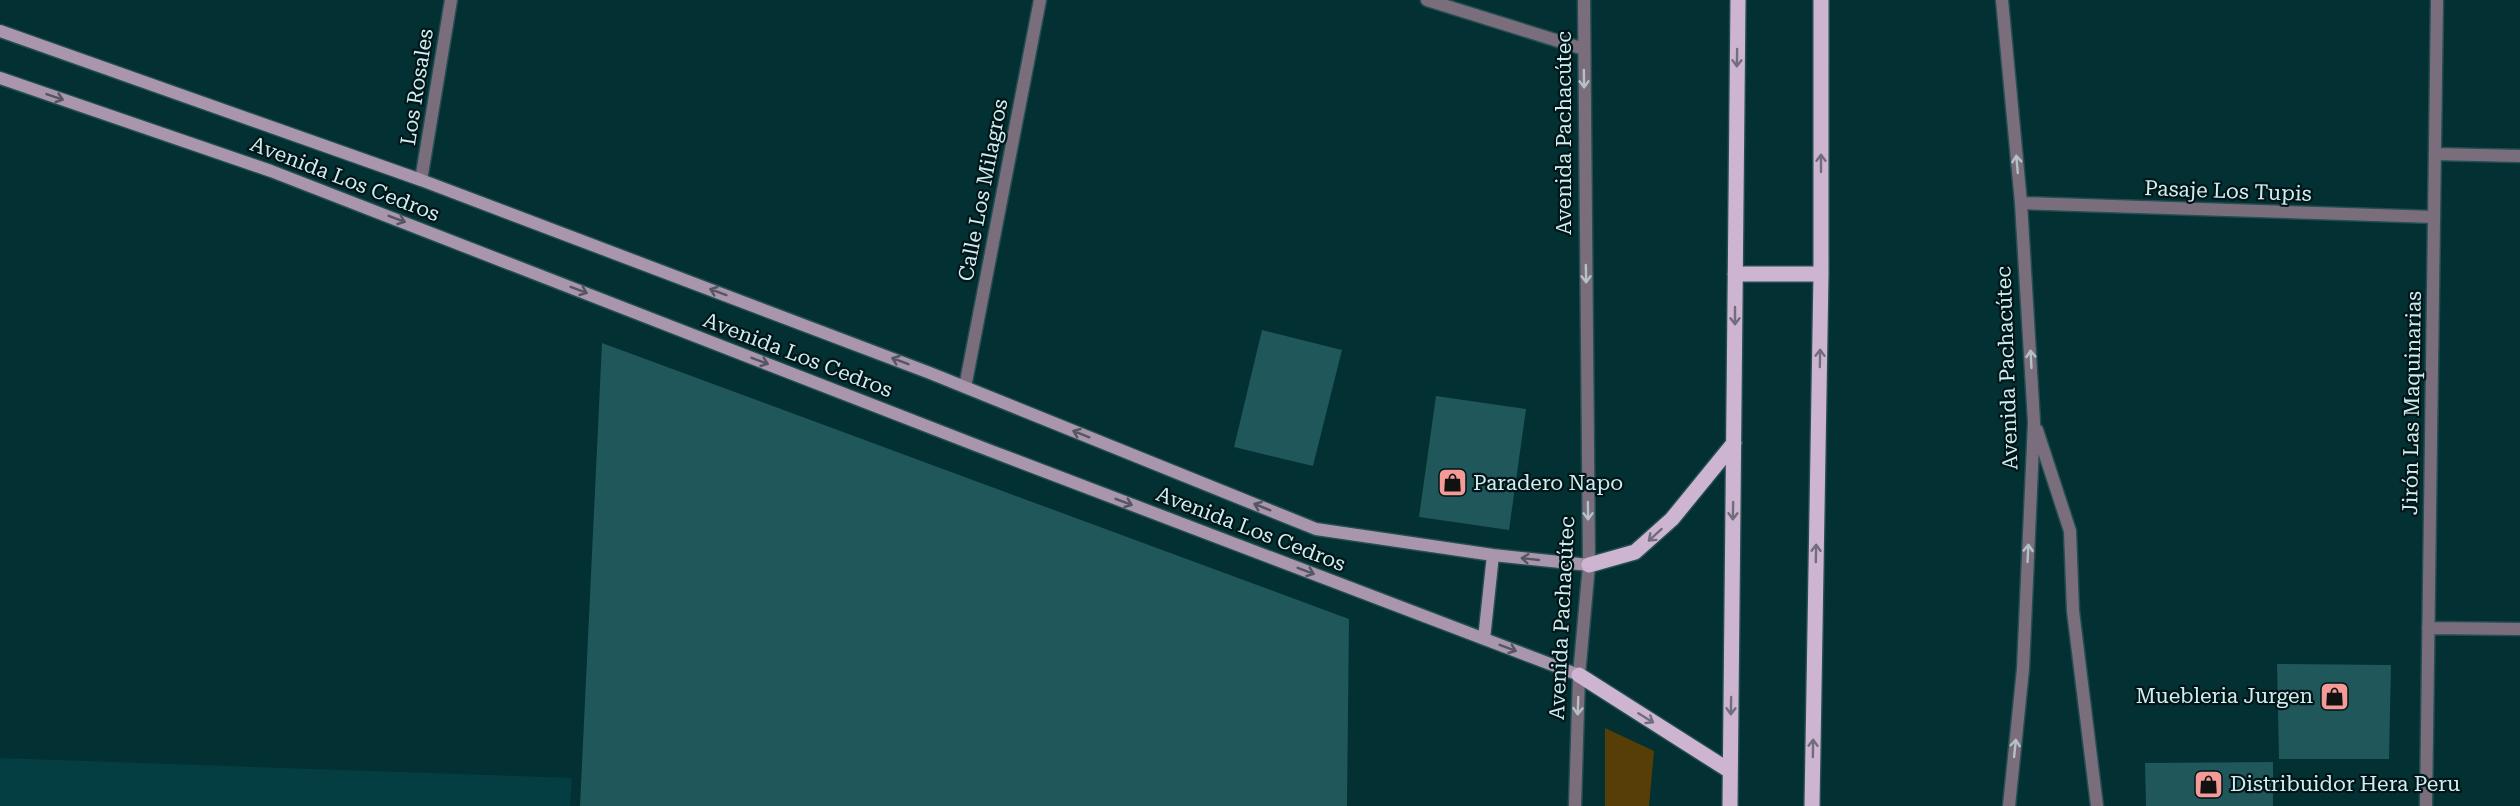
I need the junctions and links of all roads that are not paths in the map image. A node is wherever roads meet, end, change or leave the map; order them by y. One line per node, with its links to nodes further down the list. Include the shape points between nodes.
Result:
1 (451, 0): 14 (street, Los Rosales)
2 (1040, 0): 19 (street, Calle Los Milagros)
3 (1427, 0): 10 (street)
4 (1584, 0): 10 (street, Avenida Pachacútec)
5 (1737, 0): 17 (main road, one-way to 17)
6 (1821, 0): 18 (main road, one-way to 6)
7 (2002, 0): 15 (street, Avenida Pachacútec, one-way to 7)
8 (2437, 0): 12 (street, Jirón Las Maquinarias)
9 (0, 31): 14 (street, Avenida Los Cedros)
10 (1584, 49): 23 (street, Avenida Pachacútec, one-way to 23)
11 (0, 78): 26 (street, Avenida Los Cedros, one-way to 26, via 272,171)
12 (2434, 154): 13 (street); 16 (street, Jirón Las Maquinarias)
13 (2520, 156)
14 (421, 180): 19 (street, Avenida Los Cedros, one-way to 14)
15 (2021, 203): 16 (street, Pasaje Los Tupis); 20 (street, Avenida Pachacútec, one-way to 15)
16 (2434, 217): 24 (street, Jirón Las Maquinarias)
17 (1735, 274): 18 (main road); 21 (main road, one-way to 21)
18 (1821, 274): 31 (main road, one-way to 18)
19 (965, 387): 22 (street, Avenida Los Cedros, one-way to 19, via 1316,529)
20 (2034, 422): 32 (street, Avenida Pachacútec, one-way to 20, via 2023,669); 33 (street, via 2070,531 2073,611)
21 (1734, 443): 23 (main road, one-way to 23, via 1672,519 1635,552); 28 (main road, one-way to 28)
22 (1493, 555): 23 (street, Avenida Los Cedros, one-way to 22); 26 (street)
23 (1588, 565): 27 (street, Avenida Pachacútec)
24 (2428, 628): 25 (street); 34 (street, Jirón Las Maquinarias)
25 (2520, 629)
26 (1484, 639): 27 (street, Avenida Los Cedros, one-way to 27)
27 (1579, 675): 28 (main road, one-way to 28); 29 (street, Avenida Pachacútec, one-way to 29)
28 (1730, 771): 30 (main road)
29 (1575, 806)
30 (1730, 806)
31 (1812, 806)
32 (2009, 806)
33 (2097, 806)
34 (2426, 806)

